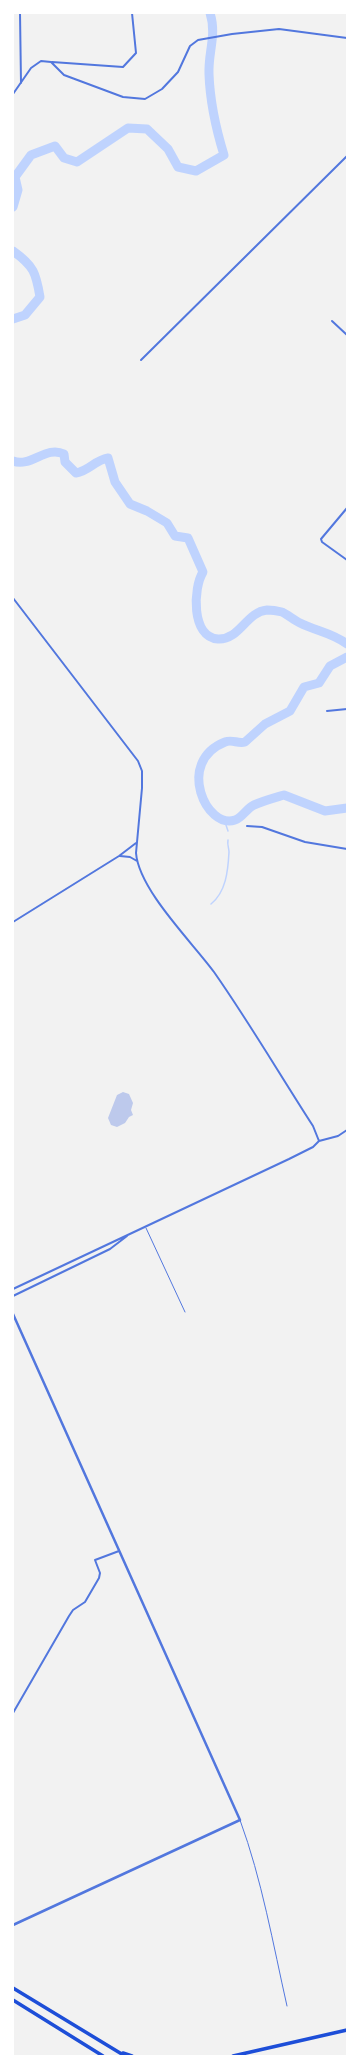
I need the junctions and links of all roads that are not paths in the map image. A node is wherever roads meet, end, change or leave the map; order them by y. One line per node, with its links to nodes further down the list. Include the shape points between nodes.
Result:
1 (20, 13): 5 (street)
2 (132, 13): 4 (street, via 136,53 123,67)
3 (347, 38): 4 (street, via 279,28 198,40 190,46 178,72 162,89 145,99 123,96 64,75)
4 (51, 62): 5 (street, via 37,63)
5 (21, 84): 6 (street)
6 (13, 94)
7 (347, 156): 10 (street)
8 (332, 321): 9 (street)
9 (347, 335)
10 (141, 360)
11 (347, 508): 12 (street, via 321,539)
12 (347, 560)
13 (13, 598): 17 (street, via 138,761 142,771 142,783)
14 (347, 709): 15 (street)
15 (327, 711)
16 (246, 826): 18 (street, via 262,827 305,842)
17 (136, 842): 19 (street); 20 (street)
18 (347, 849)
19 (119, 856): 20 (street); 21 (street)
20 (137, 861): 23 (street, via 155,895 233,1001 314,1126)
21 (13, 922)
22 (347, 1130): 23 (street, via 338,1136)
23 (319, 1141): 24 (street, via 313,1147)
24 (146, 1227): 25 (street); 28 (lane)
25 (128, 1235): 26 (street); 27 (street, via 105,1251)
26 (13, 1289)
27 (13, 1296)
28 (185, 1312)
29 (13, 1314): 30 (street)
30 (119, 1551): 31 (street, via 95,1560 100,1577 85,1602 69,1616); 32 (street)
31 (13, 1713)
32 (240, 1820): 33 (street); 36 (lane, via 264,1906)
33 (13, 1925)
34 (13, 1988): 38 (main road)
35 (13, 2000): 39 (main road)
36 (287, 2006)
37 (347, 2030): 42 (main road)
38 (114, 2049): 40 (main road); 41 (main road)
39 (103, 2056)
40 (125, 2056)
41 (132, 2056)
42 (233, 2056)

